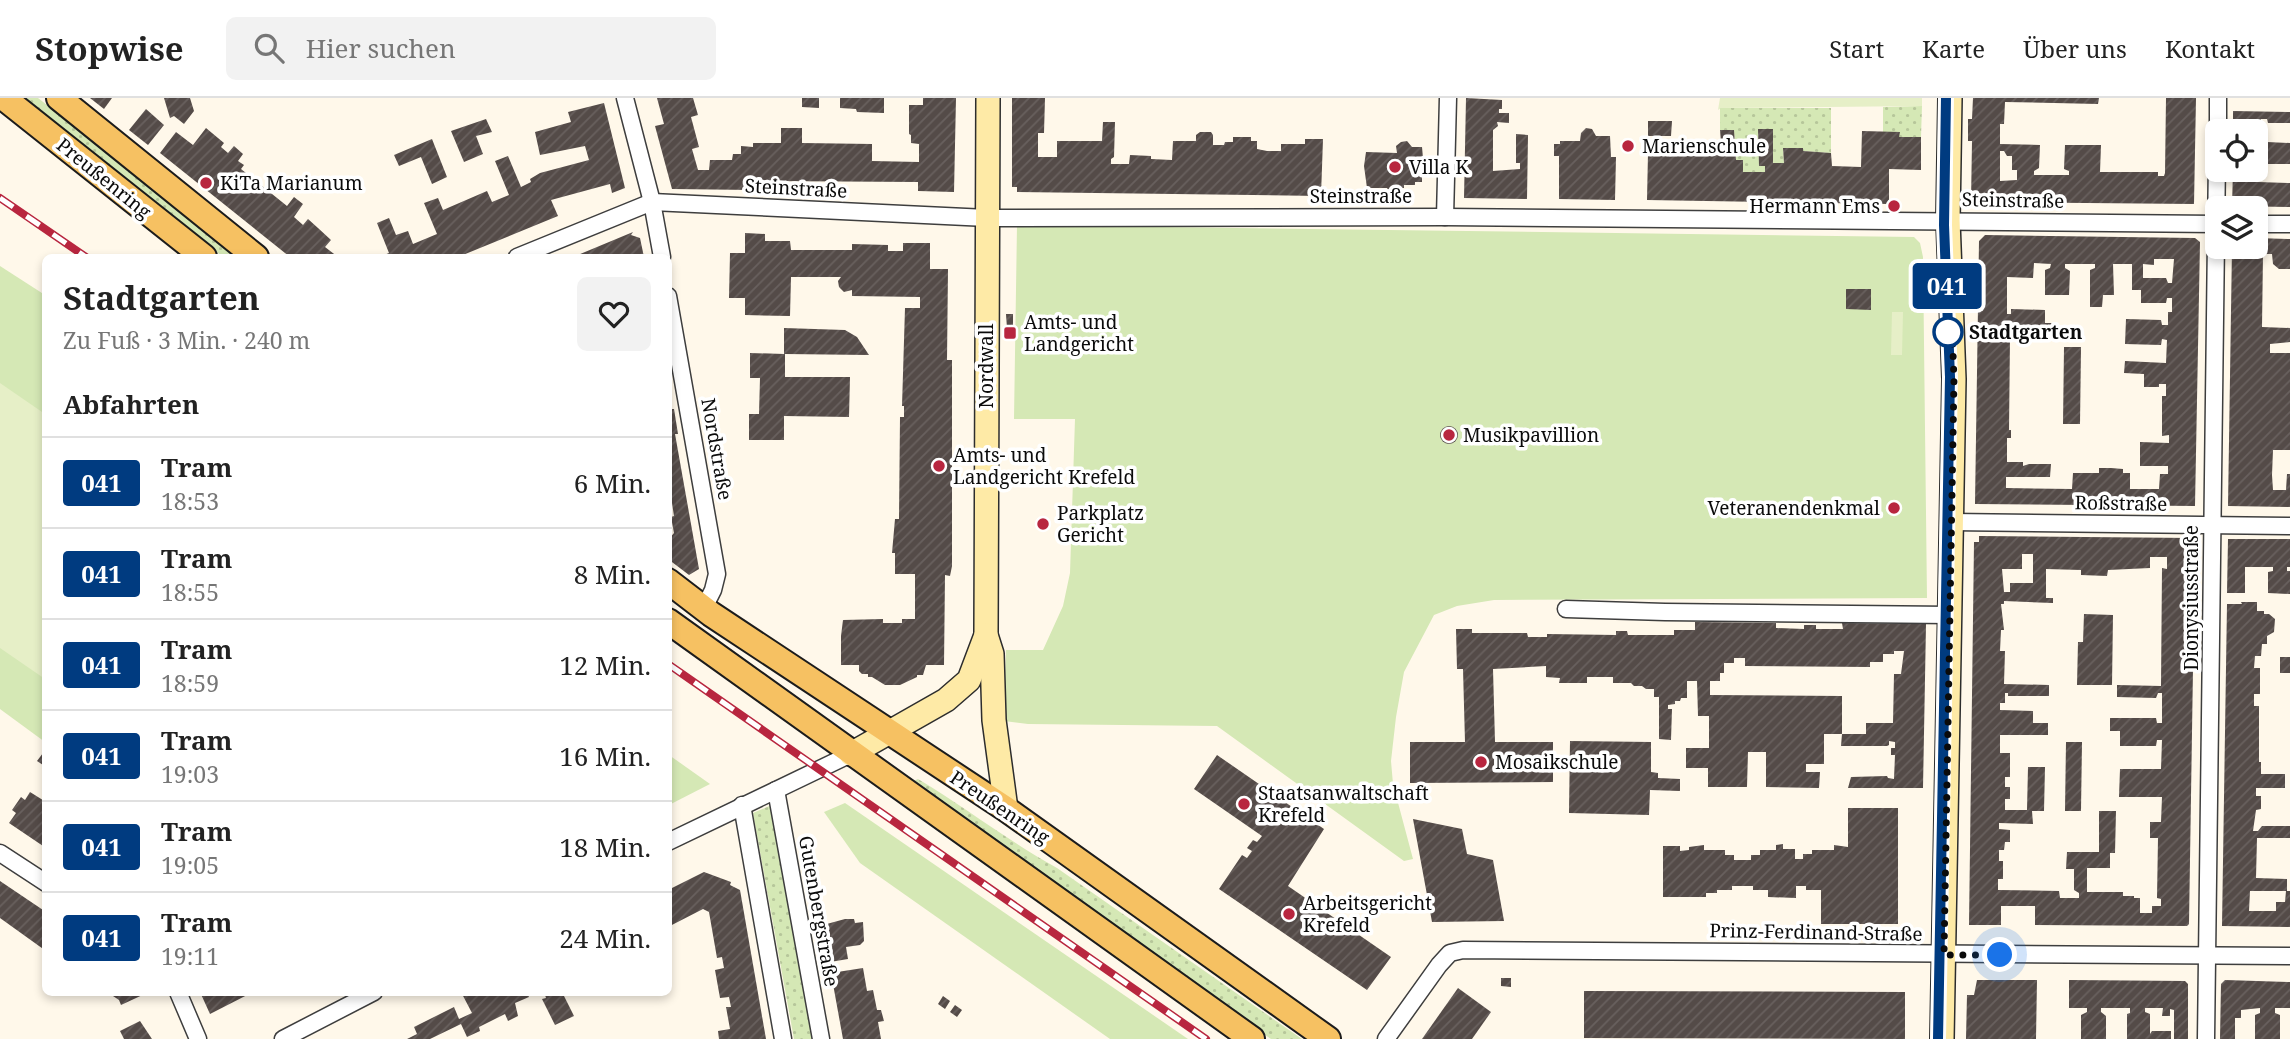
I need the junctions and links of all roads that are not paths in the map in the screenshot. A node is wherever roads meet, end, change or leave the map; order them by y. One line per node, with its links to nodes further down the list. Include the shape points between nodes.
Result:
1 (4, 98): 16 (main road, Preußenring)
2 (59, 98): 17 (main road, Preußenring)
3 (625, 98): 9 (street)
4 (988, 98): 11 (street, Nordwall)
5 (1448, 98): 10 (street)
6 (1950, 98): 12 (street)
7 (2218, 98): 8 (street)
8 (2218, 119)
9 (652, 202): 11 (street, Steinstraße); 18 (street, Steinstraße); 19 (street)
10 (1445, 217): 11 (street, Steinstraße); 12 (street, Steinstraße)
11 (987, 218): 30 (street, Nordwall)
12 (1948, 220): 13 (street, Steinstraße); 22 (street, via 1954,379)
13 (2205, 223)
14 (2268, 224): 15 (street)
15 (2290, 224)
16 (200, 254)
17 (252, 254)
18 (524, 254)
19 (661, 254)
20 (2216, 259): 23 (street, Dionysiusstraße)
21 (672, 319): 26 (street, Nordstraße, via 717,574)
22 (1951, 522): 23 (street, Roßstraße); 28 (street)
23 (2212, 525): 24 (street, Roßstraße); 40 (street, Dionysiusstraße)
24 (2290, 526)
25 (672, 584): 26 (main road, Preußenring)
26 (704, 608): 31 (main road, Preußenring)
27 (1566, 609): 28 (street)
28 (1950, 615): 39 (street)
29 (672, 624): 32 (main road)
30 (986, 635): 31 (street, Nordwall, via 969,680 946,700); 35 (street, Nordwall, via 992,654 994,720)
31 (888, 732): 32 (street, Nordwall); 35 (main road, Preußenring)
32 (851, 754): 33 (street); 48 (main road)
33 (776, 790): 34 (street); 47 (street, Gutenbergstraße)
34 (742, 805): 36 (street); 46 (street)
35 (1006, 809): 49 (main road, Preußenring)
36 (672, 840)
37 (0, 853): 38 (street)
38 (42, 880)
39 (1944, 955): 40 (street, Prinz-Ferdinand-Straße); 50 (street, Prinz-Ferdinand-Straße, via 1463,950 1450,953 1439,965); 51 (street)
40 (2209, 956): 41 (street, Prinz-Ferdinand-Straße); 52 (street, Dionysiusstraße)
41 (2290, 956)
42 (180, 996): 44 (street)
43 (366, 996): 45 (street)
44 (198, 1039)
45 (283, 1039)
46 (783, 1039)
47 (821, 1039)
48 (1252, 1039)
49 (1328, 1039)
50 (1386, 1039)
51 (1942, 1039)
52 (2206, 1039)

